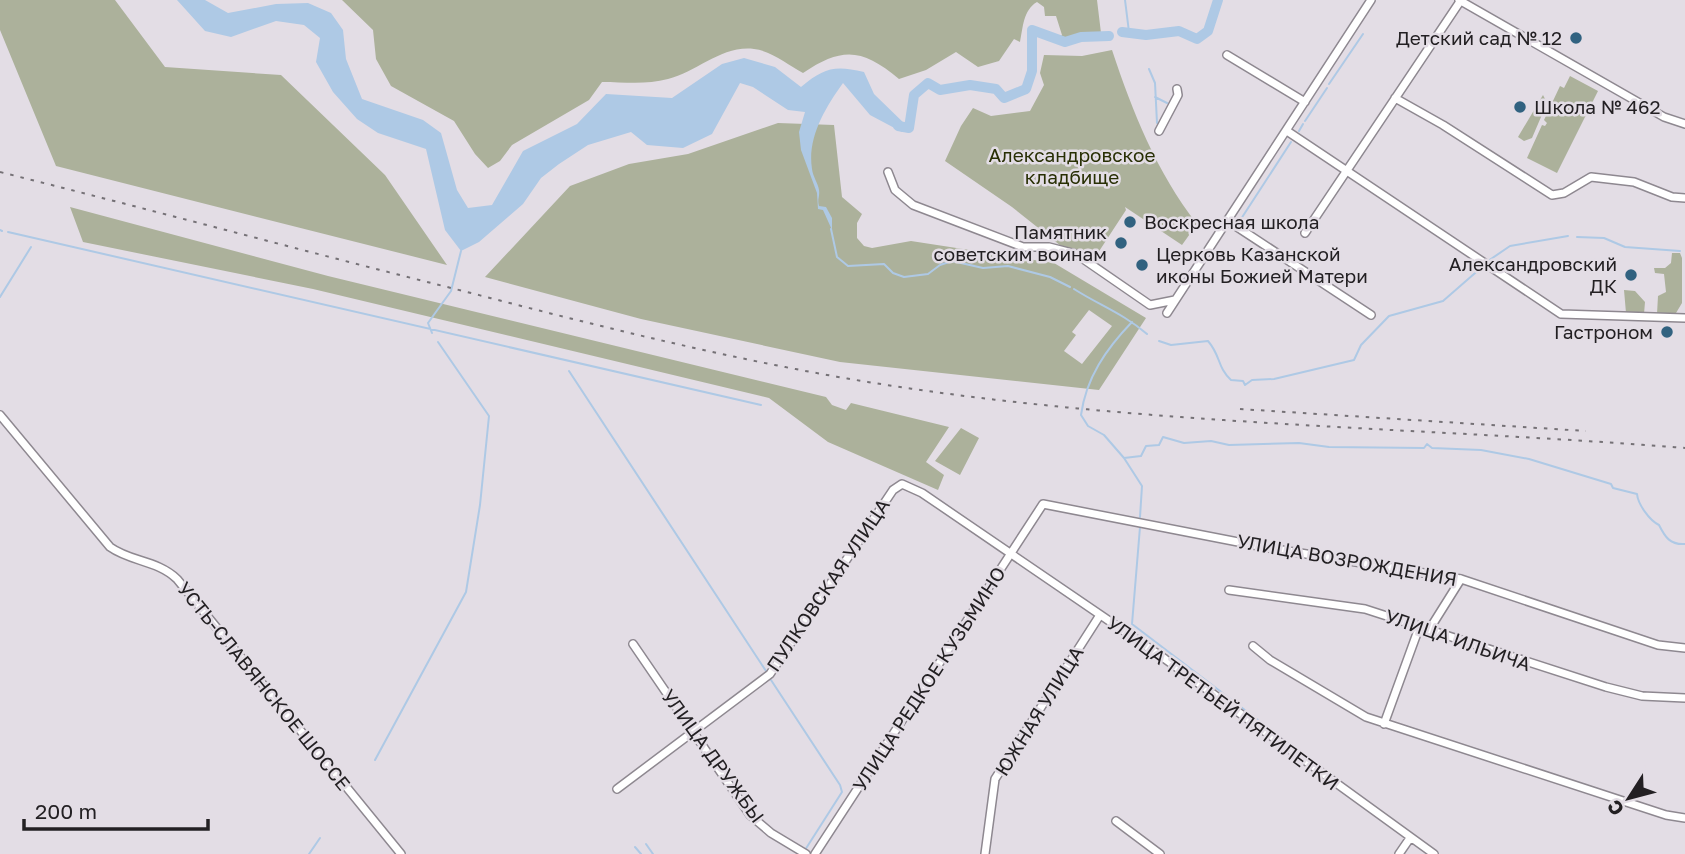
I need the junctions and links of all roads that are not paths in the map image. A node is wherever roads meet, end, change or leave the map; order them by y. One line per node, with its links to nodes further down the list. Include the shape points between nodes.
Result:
1 (1371, 0): 6 (street)
2 (1460, 0): 5 (street); 7 (street, via 1664,117)
3 (1227, 55): 6 (street)
4 (1177, 89): 8 (street)
5 (1395, 99): 10 (street); 12 (street, via 1552,195 1559,196 1591,177 1634,181)
6 (1305, 102): 9 (street)
7 (1685, 124)
8 (1159, 131)
9 (1287, 131): 10 (street); 13 (street)
10 (1347, 171): 14 (street); 18 (street, via 1561,314)
11 (888, 172): 15 (street, via 895,190 913,205 1023,247 1076,254 1150,305)
12 (1685, 198)
13 (1228, 221): 15 (street); 17 (street)
14 (1305, 233)
15 (1175, 300): 16 (street)
16 (1167, 313)
17 (1371, 315)
18 (1685, 318)
19 (0, 415): 37 (street, УСТЬ-СЛАВЯНСКОЕ ШОССЕ, via 110,547 159,565 177,579)
20 (1043, 504): 21 (street, УЛИЦА РЕДКОЕ КУЗЬМИНО); 22 (street, УЛИЦА ВОЗРОЖДЕНИЯ)
21 (1012, 553): 24 (street, УЛИЦА ТРЕТЬЕЙ ПЯТИЛЕТКИ); 32 (street, ПУЛКОВСКАЯ УЛИЦА, via 910,485 897,486 770,674); 39 (street, УЛИЦА РЕДКОЕ КУЗЬМИНО)
22 (1461, 579): 26 (street); 29 (street, УЛИЦА ВОЗРОЖДЕНИЯ, via 1658,645)
23 (1228, 590): 25 (street, УЛИЦА ИЛЬИЧА, via 1365,609)
24 (1100, 615): 36 (street, УЛИЦА ТРЕТЬЕЙ ПЯТИЛЕТКИ); 40 (street, ЮЖНАЯ УЛИЦА, via 996,779)
25 (1420, 625): 26 (street, УЛИЦА ИЛЬИЧА); 31 (street)
26 (1429, 630): 30 (street, УЛИЦА ИЛЬИЧА, via 1606,687 1642,696)
27 (633, 644): 32 (street, УЛИЦА ДРУЖБЫ)
28 (1253, 646): 31 (street, via 1343,705)
29 (1685, 648)
30 (1685, 698)
31 (1384, 724): 34 (street)
32 (695, 732): 33 (street, ПУЛКОВСКАЯ УЛИЦА); 38 (street, УЛИЦА ДРУЖБЫ, via 750,815)
33 (617, 789)
34 (1685, 818)
35 (1116, 821): 41 (street)
36 (1410, 838): 42 (street); 43 (street, УЛИЦА ТРЕТЬЕЙ ПЯТИЛЕТКИ)
37 (401, 854)
38 (806, 854)
39 (816, 854)
40 (985, 854)
41 (1160, 854)
42 (1399, 854)
43 (1434, 854)

